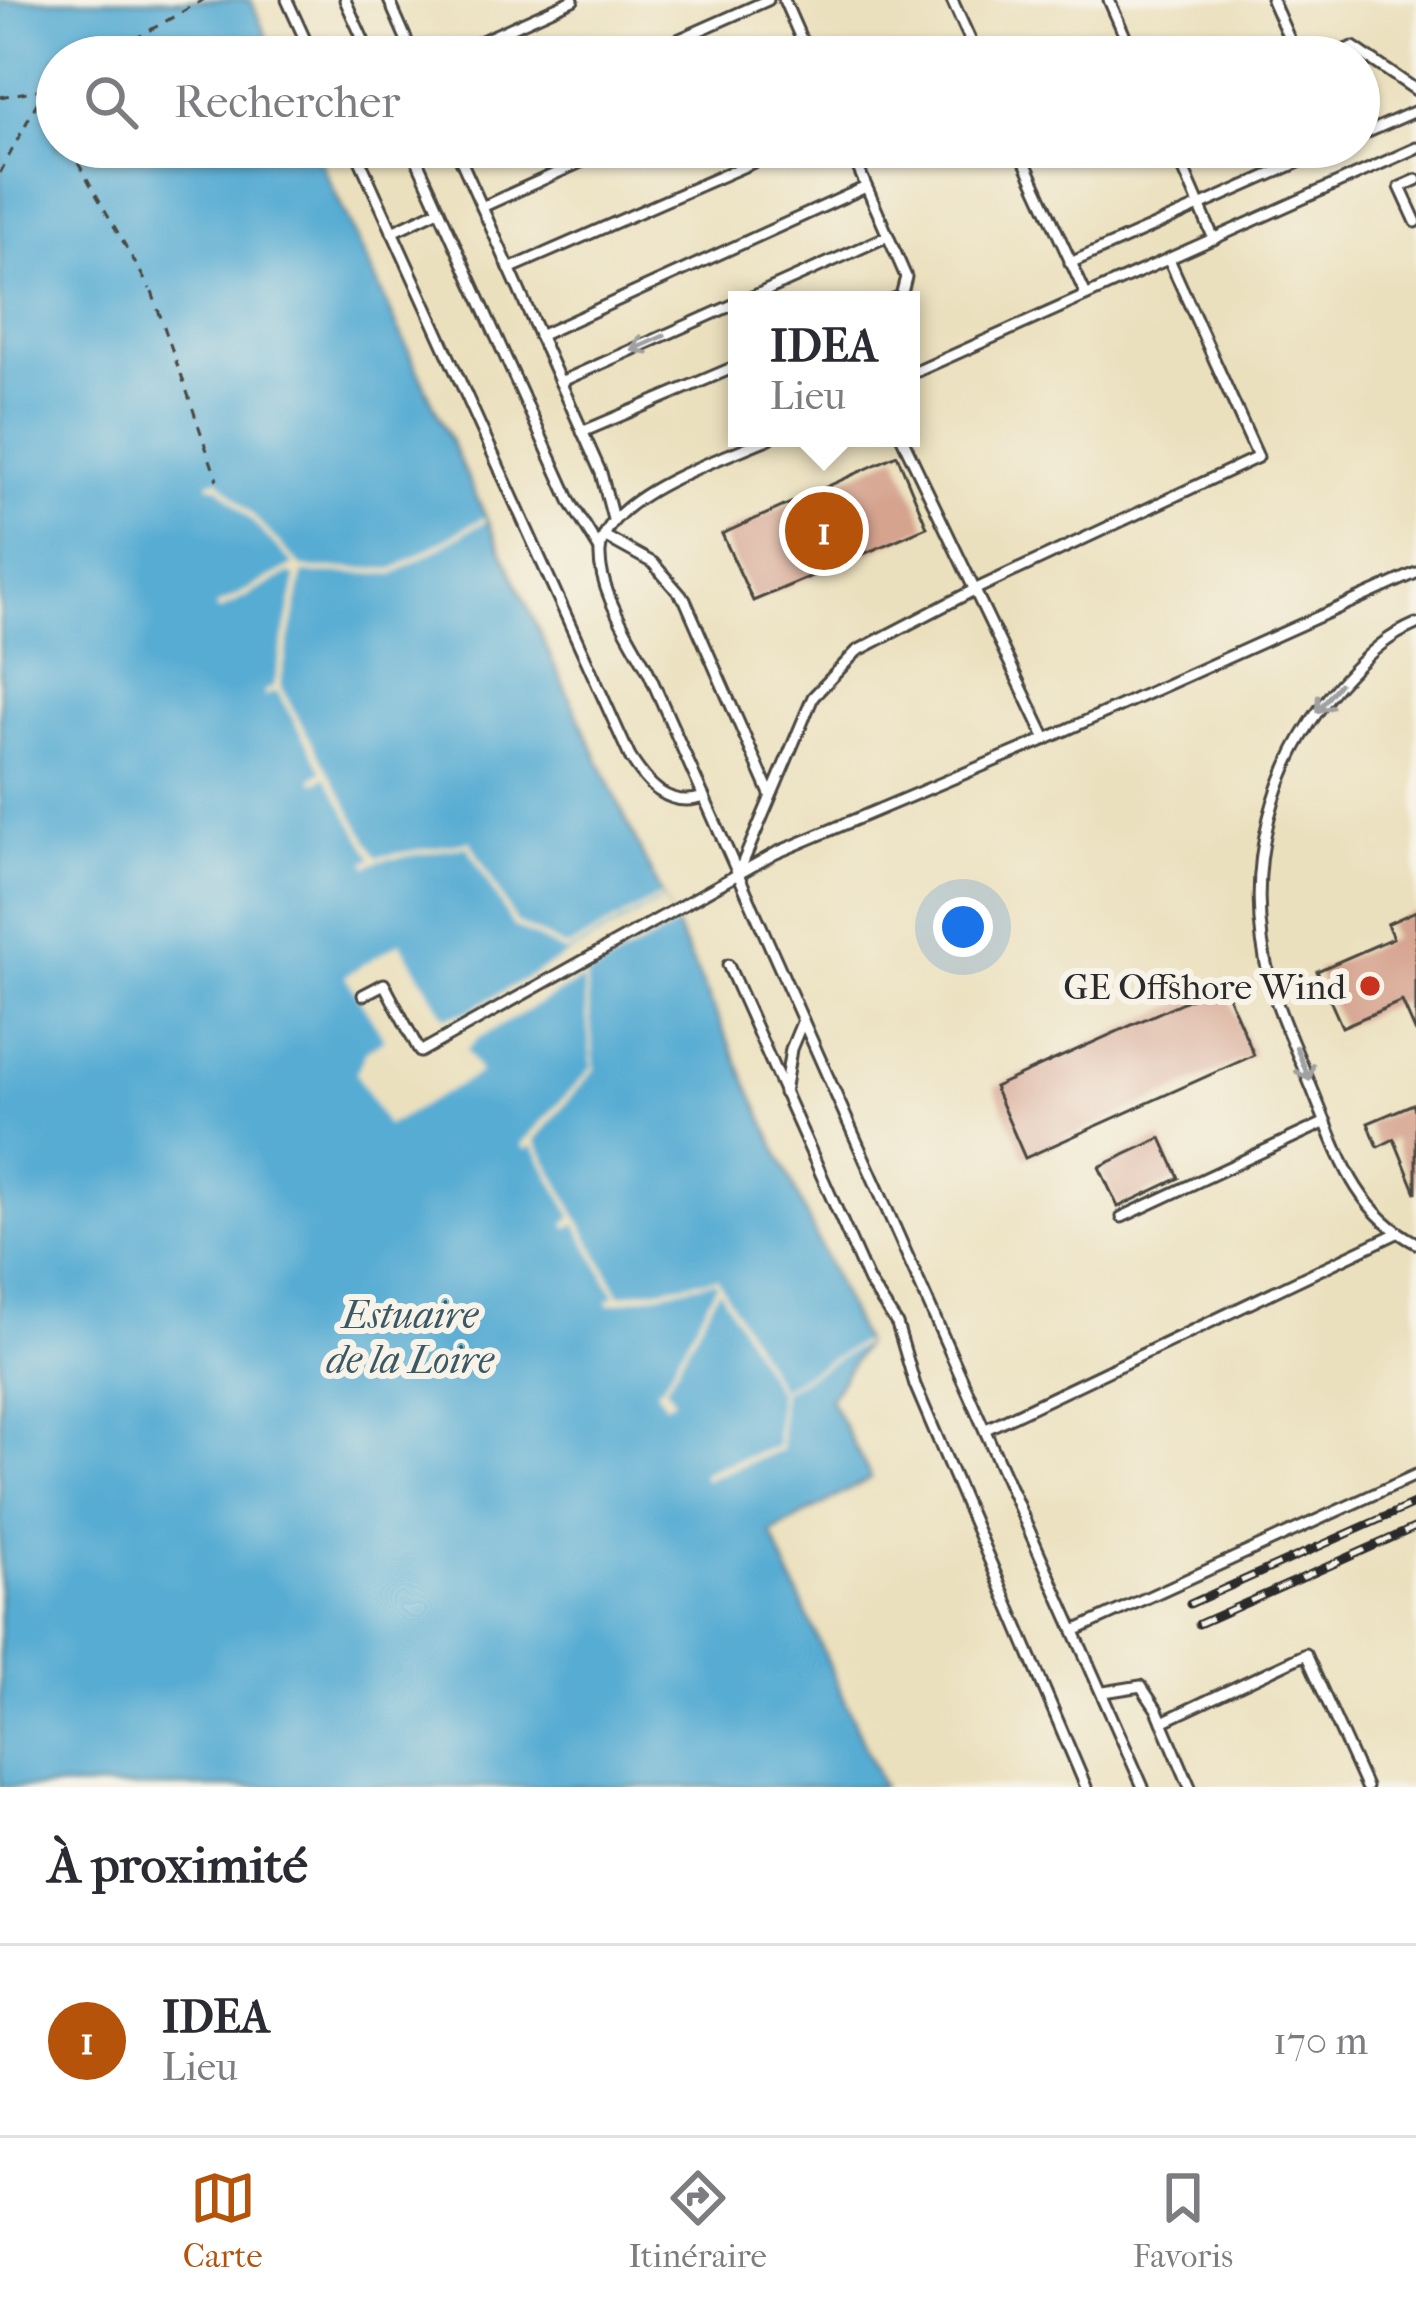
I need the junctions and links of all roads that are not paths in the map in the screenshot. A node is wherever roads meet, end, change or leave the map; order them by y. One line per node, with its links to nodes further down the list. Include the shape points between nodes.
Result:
1 (287, 0): 10 (lane)
2 (345, 0): 11 (lane)
3 (389, 0): 12 (lane)
4 (573, 0): 13 (lane)
5 (768, 0): 14 (lane)
6 (784, 0): 15 (lane)
7 (952, 0): 16 (lane)
8 (1108, 0): 17 (lane)
9 (1271, 0): 18 (lane)
10 (303, 36)
11 (361, 36)
12 (405, 36)
13 (493, 36)
14 (687, 36)
15 (800, 36)
16 (968, 36)
17 (1124, 36)
18 (1287, 36)
19 (1380, 66): 20 (lane)
20 (1416, 91)
21 (1416, 111): 22 (lane)
22 (1380, 127)
23 (1416, 148): 24 (lane)
24 (1380, 164)
25 (363, 168): 41 (lane)
26 (421, 168): 39 (lane)
27 (464, 168): 38 (lane)
28 (568, 168): 38 (lane)
29 (740, 168): 46 (lane)
30 (858, 168): 36 (lane)
31 (1027, 168): 45 (lane)
32 (1183, 168): 37 (lane)
33 (1285, 168): 37 (lane)
34 (1372, 168): 43 (lane)
35 (1416, 180): 40 (lane, via 1400,187)
36 (866, 187): 42 (lane); 51 (lane)
37 (1199, 206): 43 (lane); 45 (lane)
38 (482, 207): 46 (lane)
39 (440, 210): 41 (lane); 60 (lane)
40 (1416, 222)
41 (392, 232): 66 (lane, via 630,757 648,786 670,798)
42 (888, 236): 47 (lane); 48 (lane, via 906,277)
43 (1214, 239): 44 (lane)
44 (1169, 259): 49 (lane); 62 (lane, via 1258,457)
45 (1070, 263): 49 (lane)
46 (509, 269): 51 (lane)
47 (766, 291)
48 (902, 291)
49 (1086, 295): 53 (lane)
50 (728, 308): 54 (lane, one-way to 54)
51 (539, 336): 54 (lane)
52 (728, 370): 55 (lane)
53 (920, 370)
54 (560, 382): 55 (lane)
55 (582, 432): 58 (lane)
56 (750, 447): 58 (lane, via 636,499)
57 (906, 447): 62 (lane)
58 (613, 519): 59 (lane)
59 (606, 537): 60 (lane); 65 (lane, via 652,563 685,600)
60 (600, 550): 66 (lane, via 610,598)
61 (1416, 572): 64 (lane)
62 (974, 590): 64 (lane); 65 (lane, via 857,651 813,697)
63 (1416, 624): 72 (lane, one-way to 72, via 1385,638 1324,699 1291,753 1260,857 1272,986)
64 (1046, 739): 67 (lane)
65 (770, 794): 67 (lane)
66 (704, 797): 67 (lane)
67 (738, 874): 69 (lane, via 421,1052 384,984); 70 (lane)
68 (728, 965): 71 (lane)
69 (363, 995)
70 (803, 1020): 71 (lane); 76 (lane)
71 (784, 1093): 81 (lane, via 896,1324)
72 (1326, 1122): 73 (lane); 74 (lane, via 1349,1181)
73 (1122, 1217)
74 (1397, 1233): 75 (lane); 76 (lane)
75 (1416, 1243)
76 (986, 1429): 78 (lane)
77 (1416, 1475): 78 (lane)
78 (1076, 1630): 79 (lane)
79 (1104, 1692): 80 (lane, via 1141,1685); 82 (lane)
80 (1162, 1722): 83 (lane); 84 (lane, via 1306,1654)
81 (1085, 1787)
82 (1143, 1787)
83 (1190, 1787)
84 (1366, 1787)

